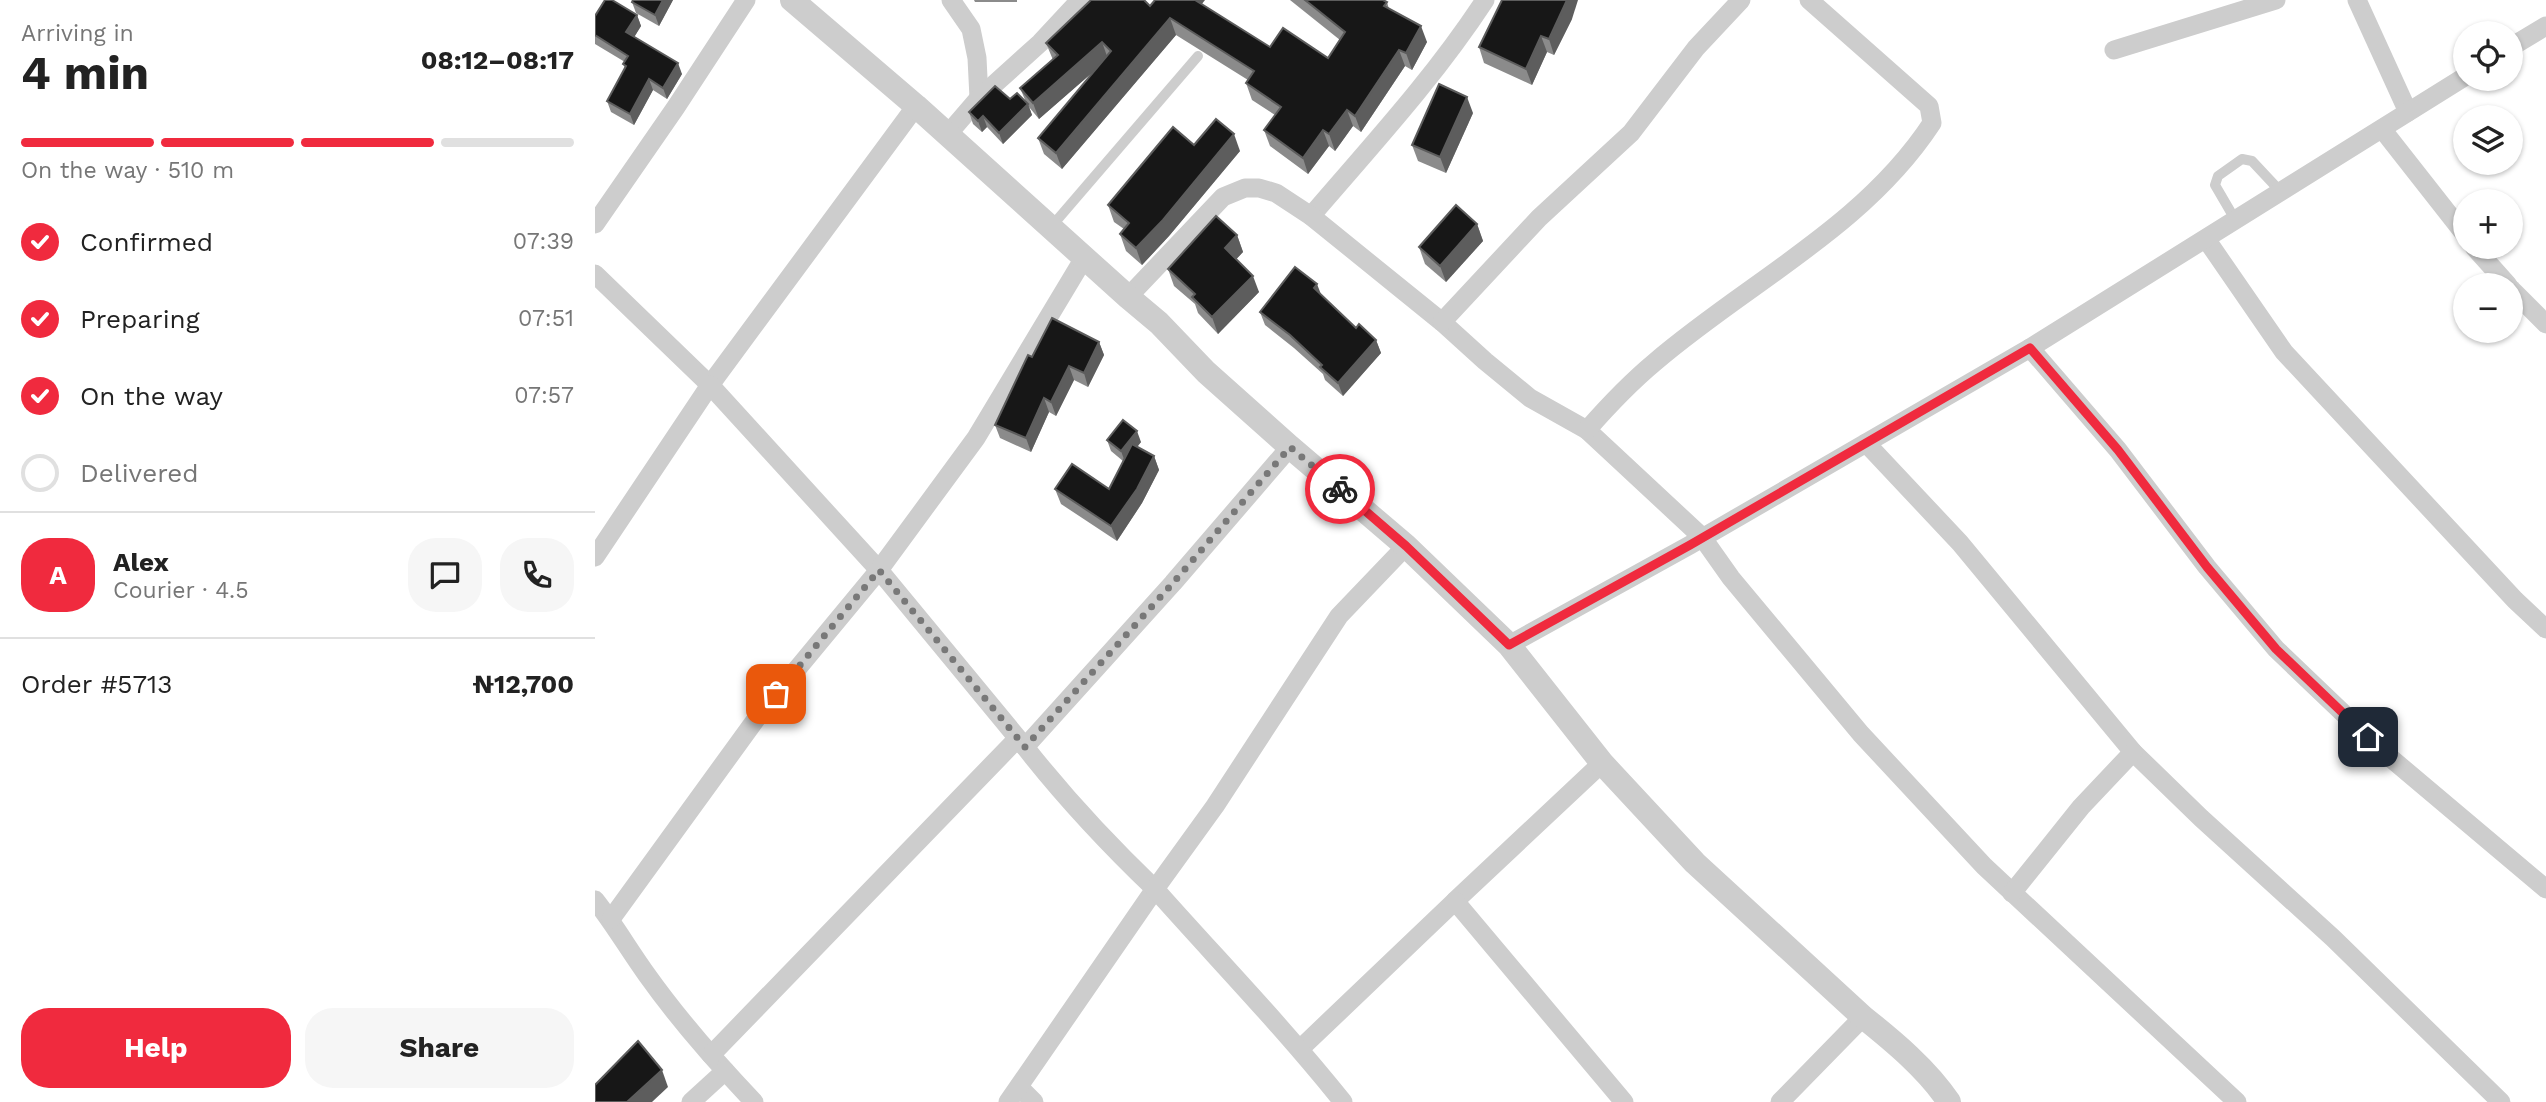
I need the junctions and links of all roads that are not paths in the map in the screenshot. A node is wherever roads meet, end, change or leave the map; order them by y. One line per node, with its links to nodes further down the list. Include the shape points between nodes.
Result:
1 (745, 0): 24 (street)
2 (792, 0): 16 (street)
3 (951, 0): 15 (street, via 971,29 978,58)
4 (1080, 0): 15 (street)
5 (1485, 0): 21 (street, via 1402,110)
6 (1741, 0): 33 (street, via 1696,48 1631,133 1539,218)
7 (1809, 0): 37 (street, via 1929,106 1932,123 1913,152 1879,188 1796,257 1654,362)
8 (2276, 0): 12 (street)
9 (2357, 0): 17 (street)
10 (2546, 26): 11 (street)
11 (2523, 40)
12 (2114, 50)
13 (1198, 56): 25 (lane)
14 (2453, 84): 17 (street)
15 (979, 98): 19 (street)
16 (916, 106): 19 (street); 36 (street)
17 (2408, 112): 18 (street)
18 (2382, 129): 20 (street); 22 (street)
19 (948, 134): 25 (street)
20 (2281, 192): 23 (street); 23 (lane, via 2252,162 2242,159 2218,176 2215,185)
21 (1311, 216): 31 (street, via 1276,193 1259,188 1223,197); 33 (street)
22 (2453, 219)
23 (2235, 221): 26 (street)
24 (595, 224)
25 (1050, 228): 27 (street)
26 (2206, 239): 35 (street); 44 (street, via 2284,352)
27 (1084, 258): 31 (street); 43 (street, via 976,438)
28 (2485, 259): 29 (street)
29 (2497, 273)
30 (595, 274): 36 (street)
31 (1128, 297): 39 (street)
32 (2523, 300): 34 (street)
33 (1442, 322): 37 (street, via 1530,398)
34 (2546, 324)
35 (2030, 348): 38 (street); 50 (street, via 2118,450 2276,649 2387,755)
36 (710, 385): 42 (street); 43 (street)
37 (1587, 430): 40 (street)
38 (1866, 443): 40 (street); 47 (street, via 1968,553)
39 (1290, 447): 41 (street); 46 (street, via 1173,583)
40 (1702, 537): 45 (street); 51 (street, via 1861,734)
41 (1406, 546): 45 (street); 49 (street, via 1339,616)
42 (595, 557)
43 (879, 570): 46 (street); 54 (street, via 759,715)
44 (2546, 629)
45 (1509, 645): 48 (street)
46 (1021, 743): 49 (street, via 1098,835); 57 (street)
47 (2133, 752): 51 (street, via 2081,807); 68 (street)
48 (1602, 763): 53 (street); 55 (street, via 1695,863)
49 (1155, 889): 56 (street); 59 (street)
50 (2546, 889)
51 (2012, 893): 67 (street)
52 (595, 900): 54 (street)
53 (1455, 901): 56 (street); 64 (street)
54 (611, 919): 57 (street, via 647,975)
55 (1863, 1017): 65 (street); 66 (street, via 1928,1076)
56 (1301, 1048): 63 (street)
57 (711, 1055): 58 (street)
58 (725, 1071): 60 (street); 61 (street)
59 (1013, 1095): 62 (street)
60 (691, 1102)
61 (754, 1102)
62 (1034, 1102)
63 (1343, 1102)
64 (1624, 1102)
65 (1780, 1102)
66 (1949, 1102)
67 (2237, 1102)
68 (2501, 1102)

